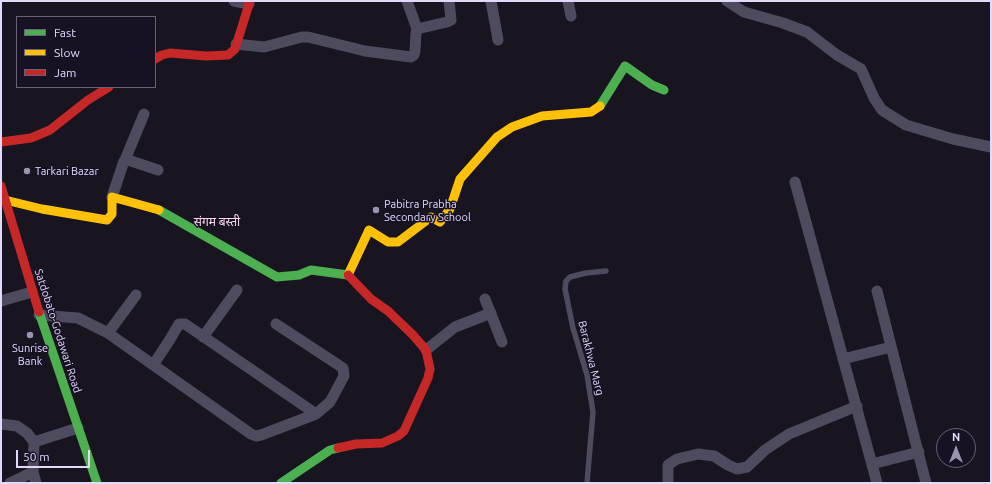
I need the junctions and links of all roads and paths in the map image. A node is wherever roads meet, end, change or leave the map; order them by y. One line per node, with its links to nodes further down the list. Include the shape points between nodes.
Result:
1 (234, 1): 7 (street)
2 (408, 1): 9 (street)
3 (449, 1): 9 (street, via 451,20)
4 (491, 1): 10 (street)
5 (568, 1): 8 (street)
6 (727, 1): 17 (street, via 744,12 807,32 837,55 861,69 882,110 906,126)
7 (249, 2): 11 (street)
8 (571, 16)
9 (417, 29): 11 (street, via 415,51 411,57 364,51 308,37 264,47)
10 (498, 40)
11 (236, 44): 12 (street, via 228,54 206,56 170,53)
12 (156, 58)
13 (107, 88): 16 (street, via 50,130 31,138)
14 (664, 90): 25 (street, via 652,85 625,66 601,105 591,112 542,116 497,136 460,179 450,209 440,222 431,217 398,242 388,242 369,230)
15 (144, 114): 18 (street)
16 (1, 142)
17 (991, 147)
18 (126, 160): 19 (street); 22 (street, via 122,163)
19 (158, 170)
20 (796, 182): 40 (street)
21 (1, 186): 23 (street, Satdobato-Godawari Road)
22 (112, 197): 23 (street, via 112,214 107,220); 25 (street, via 163,211 277,277 299,275 312,270)
23 (5, 200): 28 (street, Satdobato-Godawari Road)
24 (606, 271): 54 (lane, Barakhwa Marg, via 570,277 566,281 565,289 587,375 593,412)
25 (348, 275): 39 (street, via 371,299 414,335)
26 (237, 290): 36 (street)
27 (877, 291): 38 (street)
28 (32, 292): 31 (street); 33 (street, Satdobato-Godawari Road)
29 (136, 294): 35 (street)
30 (485, 299): 32 (street)
31 (1, 301)
32 (491, 313): 37 (street); 39 (street, via 455,327)
33 (39, 315): 35 (street, via 78,318); 45 (street, Satdobato-Godawari Road)
34 (276, 324): 43 (street, via 343,368 344,376 330,402)
35 (108, 333): 41 (street)
36 (203, 337): 41 (street, via 185,324 178,324); 43 (street)
37 (502, 342)
38 (891, 346): 40 (street); 47 (street)
39 (426, 350): 53 (street, via 430,369 428,378 404,431 382,443 356,444 330,450)
40 (843, 359): 42 (street)
41 (153, 366): 43 (street, via 256,436)
42 (857, 406): 48 (street); 55 (street, via 789,434 746,467 737,468 714,456 698,454 677,459 668,465)
43 (316, 414)
44 (1, 424): 46 (street, via 17,426)
45 (78, 428): 46 (street); 52 (street, Satdobato-Godawari Road)
46 (34, 442): 49 (street)
47 (919, 452): 48 (street); 57 (street)
48 (872, 464): 56 (street)
49 (33, 472): 50 (street); 51 (street)
50 (10, 483)
51 (36, 483)
52 (97, 483)
53 (281, 483)
54 (587, 483)
55 (668, 483)
56 (877, 483)
57 (926, 483)

